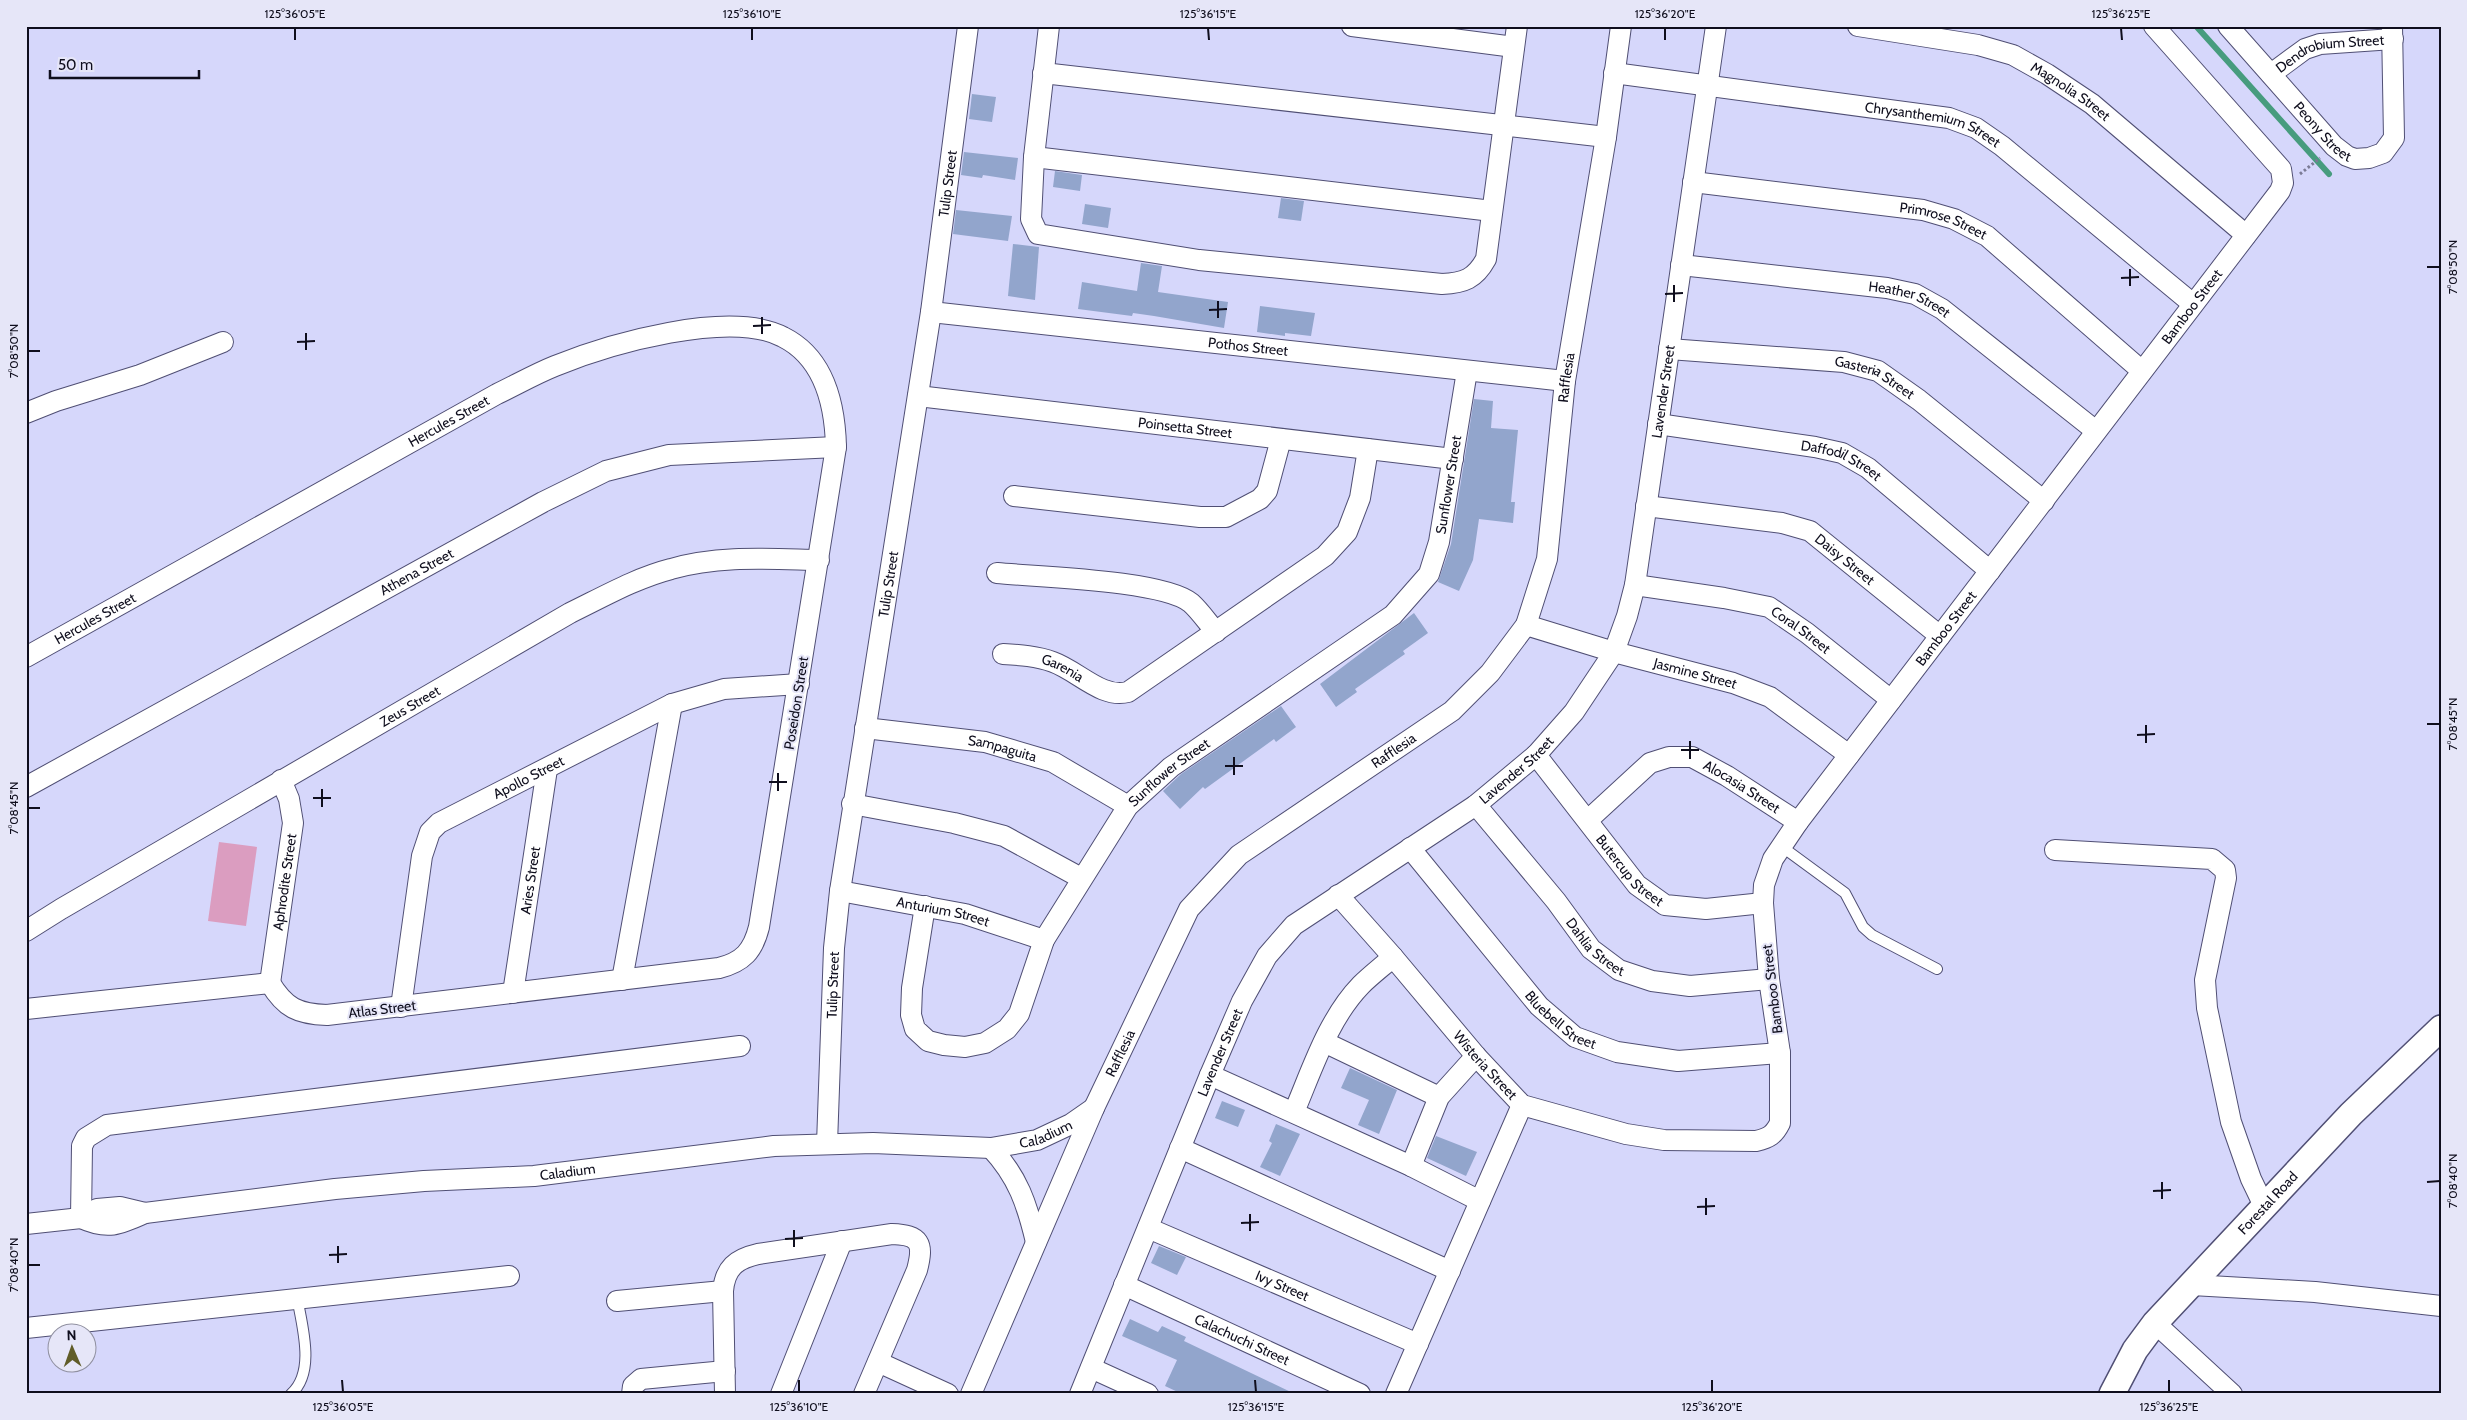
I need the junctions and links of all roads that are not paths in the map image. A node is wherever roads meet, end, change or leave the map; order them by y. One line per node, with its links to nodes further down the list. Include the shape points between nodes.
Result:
1 (968, 26): 24 (street, Tulip Street)
2 (1049, 26): 13 (street)
3 (1352, 26): 11 (street)
4 (1517, 26): 11 (street)
5 (1621, 26): 12 (street, Rafflesia)
6 (1716, 26): 15 (street, Lavender Street)
7 (1858, 26): 21 (street, Magnolia Street, via 1978,45 2013,55 2092,104)
8 (2154, 26): 21 (street, Bamboo Street, via 2281,169 2284,177 2280,190)
9 (2228, 26): 14 (street, Peony Street)
10 (2393, 33): 14 (street, Dendrobium Street, via 2305,49); 14 (street, Peony Street, via 2394,138 2383,153 2369,158 2355,159 2339,151)
11 (1514, 47): 16 (street)
12 (1614, 73): 15 (street, Chrysanthemium Street); 17 (street, Rafflesia)
13 (1043, 74): 16 (street); 18 (street)
14 (2271, 74)
15 (1707, 85): 19 (street, Lavender Street); 23 (street, Chrysanthemium Street, via 1949,118 1976,128)
16 (1504, 126): 17 (street); 20 (street)
17 (1606, 137): 29 (street, Rafflesia)
18 (1034, 157): 20 (street); 20 (street, via 1031,219 1038,234 1199,260 1458,284 1471,279 1486,259)
19 (1693, 182): 22 (street, Lavender Street); 28 (street, Primrose Street, via 1923,210 1954,219 1987,236)
20 (1492, 211)
21 (2246, 234): 23 (street, Bamboo Street)
22 (1681, 265): 26 (street, Lavender Street); 33 (street, Heather Street, via 1916,294 1942,309)
23 (2193, 304): 28 (street, Bamboo Street)
24 (931, 312): 27 (street, Pothos Street); 30 (street, Tulip Street)
25 (223, 342): 31 (street)
26 (1669, 349): 32 (street, Lavender Street); 39 (street, Gasteria Street, via 1844,362 1878,371)
27 (1468, 371): 29 (street, Pothos Street); 37 (street, Sunflower Street)
28 (2142, 371): 33 (street, Bamboo Street)
29 (1565, 381): 45 (street, Rafflesia, via 1547,559)
30 (918, 396): 34 (street, Poinsetta Street); 54 (street, Tulip Street)
31 (26, 413)
32 (1658, 424): 40 (street, Lavender Street); 42 (street, Daffodil Street, via 1842,453 1868,468)
33 (2096, 431): 39 (street, Bamboo Street)
34 (1281, 439): 36 (street, Poinsetta Street); 38 (street, via 1266,491 1260,499 1226,517 1200,517)
35 (836, 447): 41 (street, Poseidon Street); 50 (street, Hercules Street, via 833,404 826,385 815,364 784,337 762,329 716,327 615,346 555,366 497,394); 59 (street, Athena Street, via 669,456 606,471 543,502)
36 (1368, 450): 37 (street, Poinsetta Street); 46 (street, via 1360,498 1347,532 1325,556)
37 (1453, 459): 62 (street, Sunflower Street, via 1439,542 1429,574 1393,615 1171,767)
38 (1014, 496)
39 (2044, 501): 42 (street, Bamboo Street)
40 (1646, 506): 44 (street, Lavender Street); 47 (street, Daisy Street, via 1782,522 1810,531)
41 (819, 560): 51 (street, Poseidon Street); 58 (street, Zeus Street, via 712,560 671,569 630,584 570,613)
42 (1990, 571): 47 (street, Bamboo Street)
43 (997, 573): 46 (street, via 1142,586 1171,592 1190,602)
44 (1635, 585): 48 (street, Lavender Street); 52 (street, Coral Street, via 1769,607)
45 (1526, 625): 48 (street, Jasmine Street); 92 (street, Rafflesia, via 1490,673 1452,710 1239,855 1189,909)
46 (1216, 632): 49 (street, Garenia, via 1128,692 1120,694 1104,690 1054,662 1026,655)
47 (1940, 636): 52 (street, Bamboo Street)
48 (1614, 652): 55 (street, Lavender Street, via 1574,712); 56 (street, Jasmine Street, via 1734,683 1770,697)
49 (1003, 654)
50 (26, 657)
51 (799, 684): 53 (street, Apollo Street, via 724,689); 75 (street, Poseidon Street, via 759,927)
52 (1891, 700): 56 (street, Bamboo Street)
53 (672, 704): 57 (street, Apollo Street); 79 (street)
54 (864, 728): 60 (street, Tulip Street); 62 (street, Sampaguita, via 985,742 1053,762)
55 (1536, 755): 61 (street, Lavender Street); 63 (street, Butercup Street)
56 (1849, 755): 64 (street, Bamboo Street)
57 (547, 769): 81 (street, Aries Street); 82 (street, Apollo Street, via 439,823 430,832 422,856)
58 (281, 780): 73 (street, Zeus Street); 80 (street, Aphrodite Street, via 290,800 293,823)
59 (26, 787)
60 (852, 804): 68 (street, via 1004,836); 69 (street, Tulip Street)
61 (1476, 805): 66 (street, Lavender Street); 78 (street, Dahlia Street, via 1591,948 1619,970 1652,981 1690,986)
62 (1128, 806): 68 (street, Sunflower Street)
63 (1588, 820): 64 (street, Alocasia Street, via 1650,762 1669,757 1692,757); 71 (street, Butercup Street, via 1637,885 1665,905 1706,909)
64 (1798, 822): 65 (street, Bamboo Street)
65 (1781, 846): 71 (street, Bamboo Street, via 1767,871); 77 (lane, via 1845,893 1863,927 1872,935)
66 (1410, 848): 70 (street, Lavender Street); 87 (street, Bluebell Street, via 1539,1006 1575,1037 1617,1052 1678,1061)
67 (2055, 850): 100 (street, via 2212,859 2224,870 2224,894 2205,980 2207,1008 2231,1122)
68 (1082, 878): 74 (street, Sunflower Street)
69 (840, 891): 72 (street, Anturium Street); 95 (street, Tulip Street, via 834,948)
70 (1338, 894): 76 (street, Wisteria Street); 89 (street, Lavender Street, via 1294,925 1267,956 1242,1001)
71 (1763, 903): 78 (street, Bamboo Street)
72 (925, 906): 74 (street, Anturium Street, via 965,914); 74 (street, Sunflower Street, via 911,1015 915,1029 928,1042 965,1047 985,1043 1007,1030 1019,1014)
73 (26, 931)
74 (1044, 940)
75 (747, 955): 79 (street, Atlas Street, via 732,965 720,968)
76 (1393, 957): 85 (street, via 1360,986); 88 (street, Wisteria Street)
77 (1937, 969)
78 (1769, 979): 87 (street, Bamboo Street)
79 (622, 980): 81 (street, Atlas Street)
80 (270, 984): 82 (street, Atlas Street, via 288,1006 314,1015); 83 (street)
81 (512, 993): 82 (street, Atlas Street)
82 (401, 1006)
83 (26, 1009)
84 (2441, 1028): 100 (street, Forestal Road, via 2351,1114)
85 (1324, 1042): 90 (street); 93 (street)
86 (740, 1046): 101 (street, via 107,1125 86,1138 82,1146)
87 (1780, 1052): 94 (street, Bamboo Street, via 1780,1123)
88 (1476, 1056): 90 (street); 91 (street, Wisteria Street)
89 (1210, 1075): 93 (street); 97 (street, Lavender Street)
90 (1439, 1097): 98 (street)
91 (1522, 1105): 94 (street, Wisteria Street, via 1626,1134 1664,1140 1756,1141 1769,1138); 99 (street)
92 (1094, 1108): 96 (street, Caladium, via 1071,1124 1037,1140); 105 (street, Rafflesia)
93 (1294, 1112): 98 (street)
94 (1776, 1132)
95 (827, 1144): 96 (street, Caladium); 101 (street, Caladium, via 734,1149 534,1176 424,1180 335,1188 144,1213 114,1225 98,1226)
96 (991, 1148): 105 (street, Caladium, via 1017,1181)
97 (1180, 1148): 103 (street, Lavender Street); 106 (street)
98 (1411, 1166): 99 (street)
99 (1480, 1201): 106 (street)
100 (2264, 1206): 109 (street, Forestal Road)
101 (81, 1218): 102 (street, Caladium)
102 (26, 1224)
103 (1148, 1228): 108 (street, Lavender Street); 116 (street, Ivy Street)
104 (842, 1241): 110 (street, via 747,1256 729,1267 724,1278); 117 (street, via 892,1234 909,1235 917,1239 920,1246 917,1270); 123 (street)
105 (1036, 1242): 126 (street, Rafflesia)
106 (1450, 1271): 116 (street)
107 (509, 1276): 111 (street)
108 (1124, 1285): 118 (street, Lavender Street); 129 (street, Calachuchi Street)
109 (2192, 1285): 113 (street, via 2314,1292); 114 (street, Forestal Road)
110 (724, 1291): 112 (street); 119 (street)
111 (297, 1298): 115 (street); 120 (lane, via 305,1362 302,1379)
112 (617, 1302)
113 (2441, 1306)
114 (2154, 1323): 131 (street, Forestal Road, via 2135,1350); 132 (street)
115 (26, 1328)
116 (1418, 1344): 130 (street)
117 (878, 1362): 124 (street); 125 (street)
118 (1091, 1368): 127 (street, Lavender Street); 128 (street)
119 (725, 1371): 121 (street, via 641,1379 633,1386); 122 (street)
120 (291, 1394)
121 (632, 1394)
122 (725, 1394)
123 (781, 1394)
124 (864, 1394)
125 (948, 1394)
126 (971, 1394)
127 (1080, 1394)
128 (1148, 1394)
129 (1360, 1394)
130 (1396, 1394)
131 (2112, 1394)
132 (2232, 1394)

